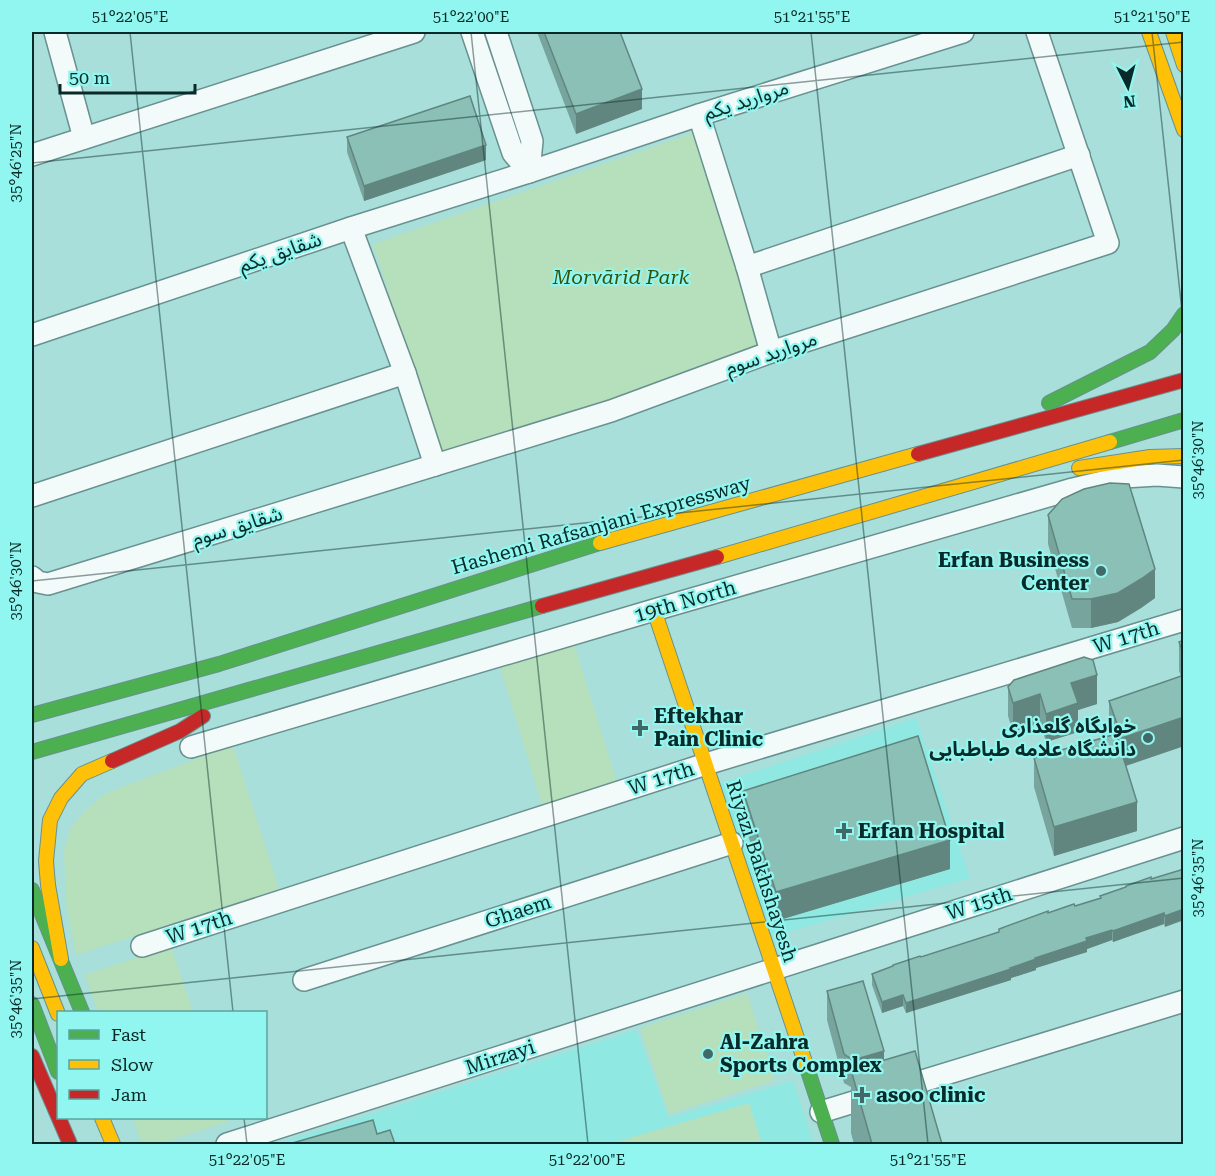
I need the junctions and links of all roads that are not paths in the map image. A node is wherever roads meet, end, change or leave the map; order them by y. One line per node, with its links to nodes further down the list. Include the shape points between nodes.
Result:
1 (55, 32): 12 (street)
2 (414, 32): 12 (street)
3 (472, 32): 15 (street, via 513,153)
4 (496, 32): 15 (street, via 532,141)
5 (963, 32): 10 (street, مروارید یکم)
6 (1037, 32): 13 (street)
7 (1149, 32): 11 (main road)
8 (1173, 32): 9 (main road)
9 (1184, 65)
10 (699, 115): 15 (street, مروارید یکم); 17 (street)
11 (1184, 130)
12 (84, 138): 14 (street)
13 (1079, 154): 17 (street); 20 (street, مروارید سوم, via 1108,243)
14 (32, 155)
15 (530, 172): 16 (street, شقایق یکم)
16 (351, 228): 19 (street, شقایق یکم); 21 (street)
17 (747, 267): 20 (street)
18 (1184, 314): 24 (main road, via 1150,351)
19 (32, 335)
20 (771, 352): 26 (street, مروارید سوم, via 610,411)
21 (405, 373): 26 (street); 29 (street)
22 (1184, 380): 24 (main road, Hashemi Rafsanjani Expressway)
23 (1184, 420): 28 (main road)
24 (986, 435): 34 (main road, Hashemi Rafsanjani Expressway, via 574,550 219,664)
25 (1184, 456): 28 (main road, via 1150,457)
26 (435, 465): 30 (street, شقایق سوم, via 48,584)
27 (1184, 477): 31 (street, 19th North, via 1124,477 1069,490)
28 (959, 485): 33 (main road)
29 (32, 496)
30 (35, 580)
31 (654, 610): 35 (street, 19th North); 37 (main road, Riyazi Bakhshayesh)
32 (1184, 620): 37 (street, W 17th)
33 (242, 691): 36 (main road); 43 (main road, via 180,730 82,774 61,798 50,820 46,861)
34 (32, 716)
35 (191, 747)
36 (32, 752)
37 (706, 764): 39 (main road, Riyazi Bakhshayesh); 41 (street, W 17th)
38 (1184, 837): 44 (street, W 15th)
39 (732, 843): 44 (main road, Riyazi Bakhshayesh); 45 (street, Ghaem)
40 (32, 890): 43 (main road)
41 (142, 946)
42 (32, 948): 48 (main road)
43 (61, 959): 49 (main road)
44 (774, 969): 53 (main road, Riyazi Bakhshayesh); 60 (street, Mirzayi)
45 (304, 980)
46 (1184, 1001): 53 (street)
47 (32, 1004): 51 (main road)
48 (57, 1011)
49 (82, 1011)
50 (32, 1056): 52 (main road)
51 (57, 1069)
52 (57, 1103)
53 (821, 1112): 61 (main road, Riyazi Bakhshayesh)
54 (66, 1119): 57 (main road)
55 (102, 1119): 58 (main road)
56 (120, 1125): 59 (main road)
57 (78, 1142)
58 (113, 1144)
59 (123, 1144)
60 (226, 1144)
61 (832, 1144)

